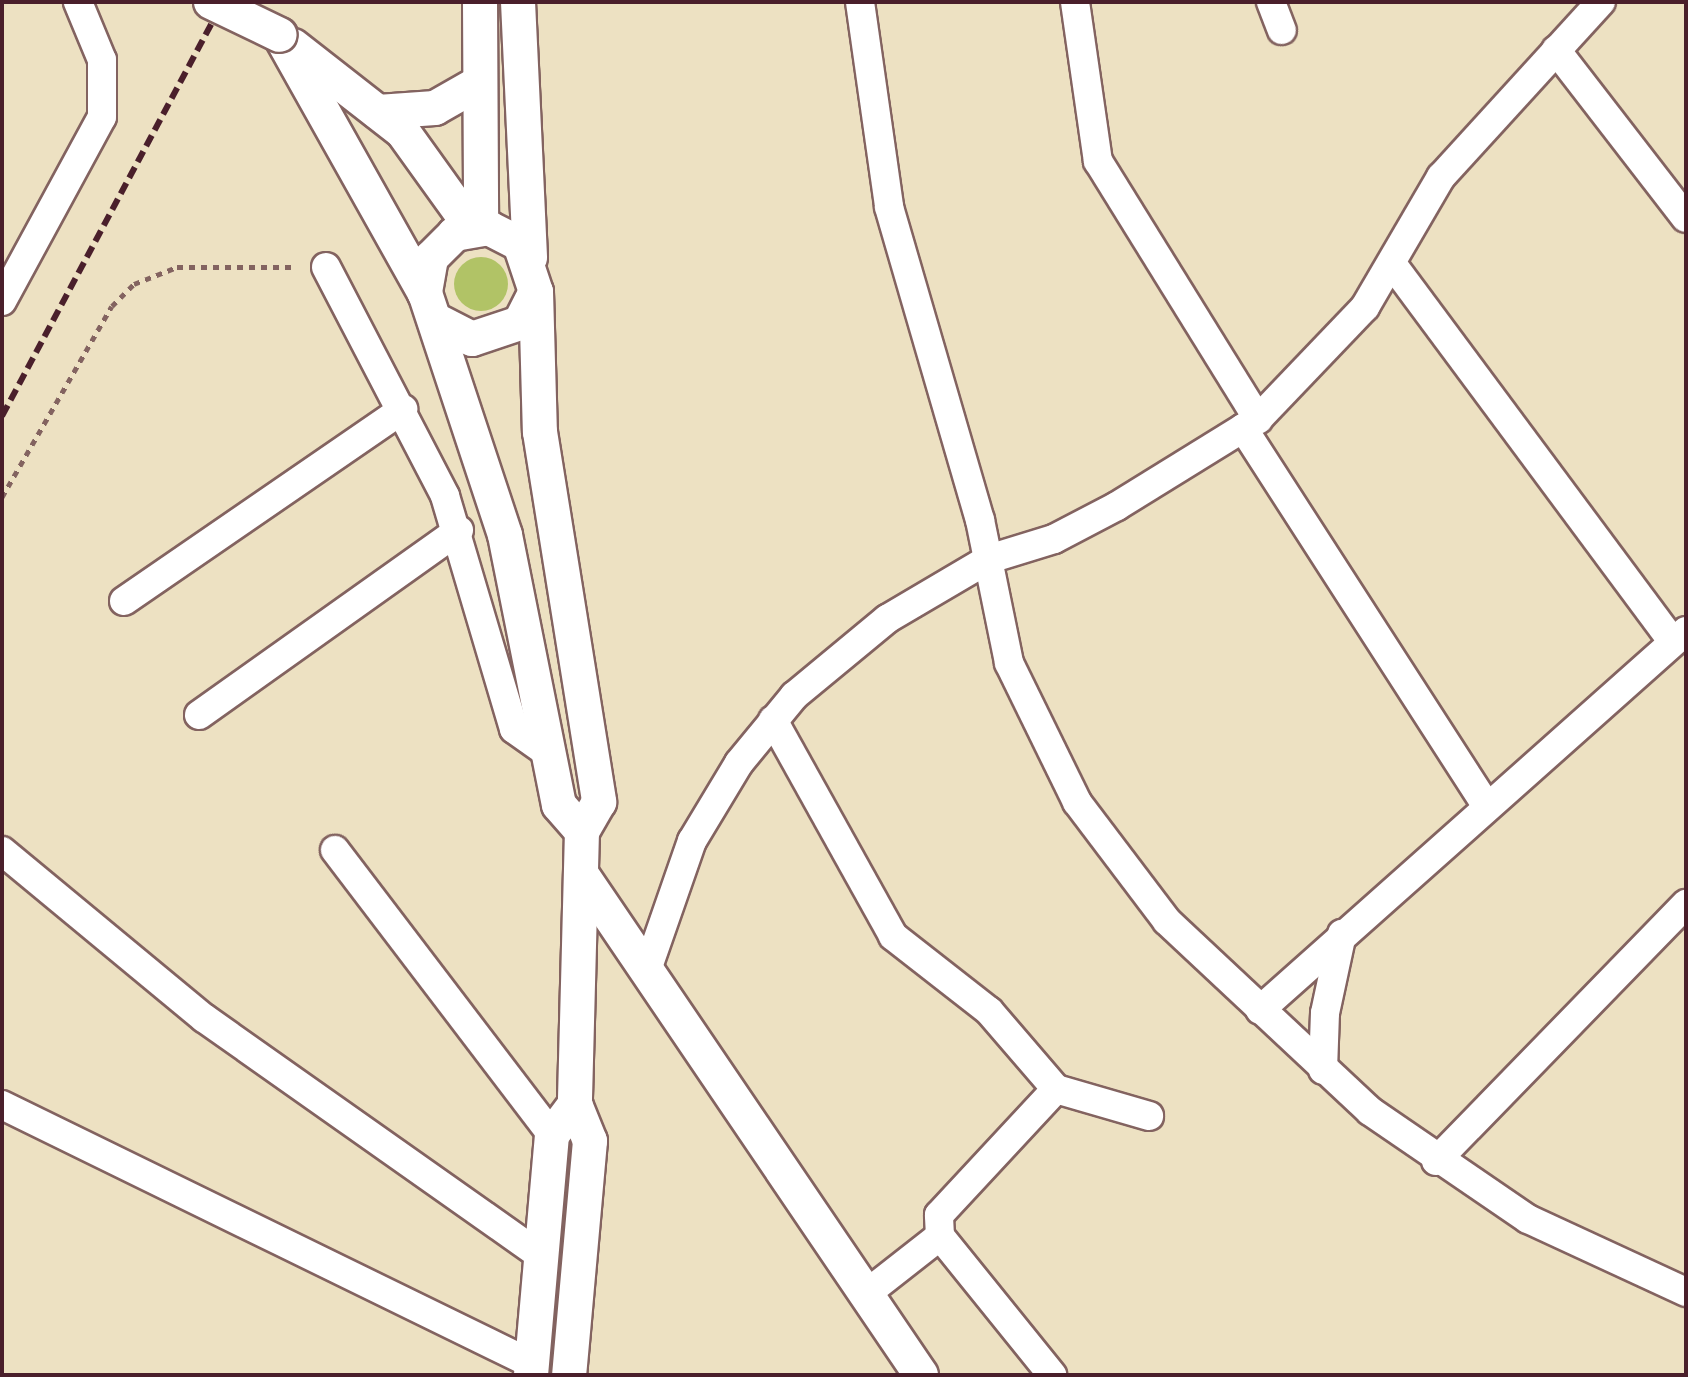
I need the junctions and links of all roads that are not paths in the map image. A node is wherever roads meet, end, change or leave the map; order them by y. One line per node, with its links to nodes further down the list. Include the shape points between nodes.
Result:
1 (78, 2): 21 (street, via 102,60 102,117)
2 (211, 2): 10 (street, bridge)
3 (480, 2): 12 (street)
4 (518, 2): 16 (street)
5 (860, 2): 26 (street, via 878,150 903,269)
6 (1075, 2): 24 (street, via 1098,161)
7 (1271, 2): 9 (street)
8 (1586, 7): 11 (street)
9 (1282, 30)
10 (280, 35): 13 (street); 20 (street)
11 (1556, 50): 14 (street); 17 (street, via 1441,177)
12 (479, 83): 13 (street, via 435,108); 15 (street)
13 (378, 112): 15 (street, via 403,132)
14 (1686, 218)
15 (476, 229): 16 (street, via 506,234); 20 (street, via 431,258)
16 (530, 258): 19 (street)
17 (1393, 265): 24 (street, via 1332,347); 28 (street)
18 (326, 267): 23 (street)
19 (536, 292): 22 (street, via 506,334 472,339); 33 (street, via 540,432 599,802)
20 (425, 293): 22 (street)
21 (2, 301)
22 (441, 323): 31 (street, via 505,535)
23 (403, 409): 25 (street); 27 (street)
24 (1251, 423): 26 (street, via 1054,539); 32 (street)
25 (459, 530): 29 (street); 31 (street, via 514,729)
26 (989, 559): 30 (street, via 854,642); 40 (street, via 1020,696 1077,802 1167,921)
27 (124, 601)
28 (1678, 634): 32 (street)
29 (199, 715)
30 (773, 720): 39 (street, via 692,841); 42 (street, via 893,936 989,1011)
31 (549, 754): 33 (street, via 559,805)
32 (1486, 805): 38 (street)
33 (582, 831): 36 (street)
34 (335, 850): 46 (street)
35 (2, 851): 49 (street, via 204,1018)
36 (582, 875): 39 (street); 43 (street)
37 (1686, 904): 47 (street)
38 (1342, 934): 40 (street); 41 (street, via 1325,1013)
39 (647, 970): 51 (street)
40 (1260, 1010): 41 (street)
41 (1323, 1070): 47 (street)
42 (1056, 1089): 45 (street); 48 (street, via 939,1215)
43 (575, 1104): 46 (street); 53 (street, via 590,1141)
44 (2, 1105): 52 (street)
45 (1149, 1116)
46 (552, 1135): 49 (street)
47 (1436, 1161): 50 (street, via 1528,1219)
48 (940, 1236): 51 (street); 55 (street)
49 (541, 1256): 52 (street)
50 (1686, 1292)
51 (866, 1294): 54 (street)
52 (531, 1369)
53 (569, 1375)
54 (921, 1375)
55 (1052, 1375)

